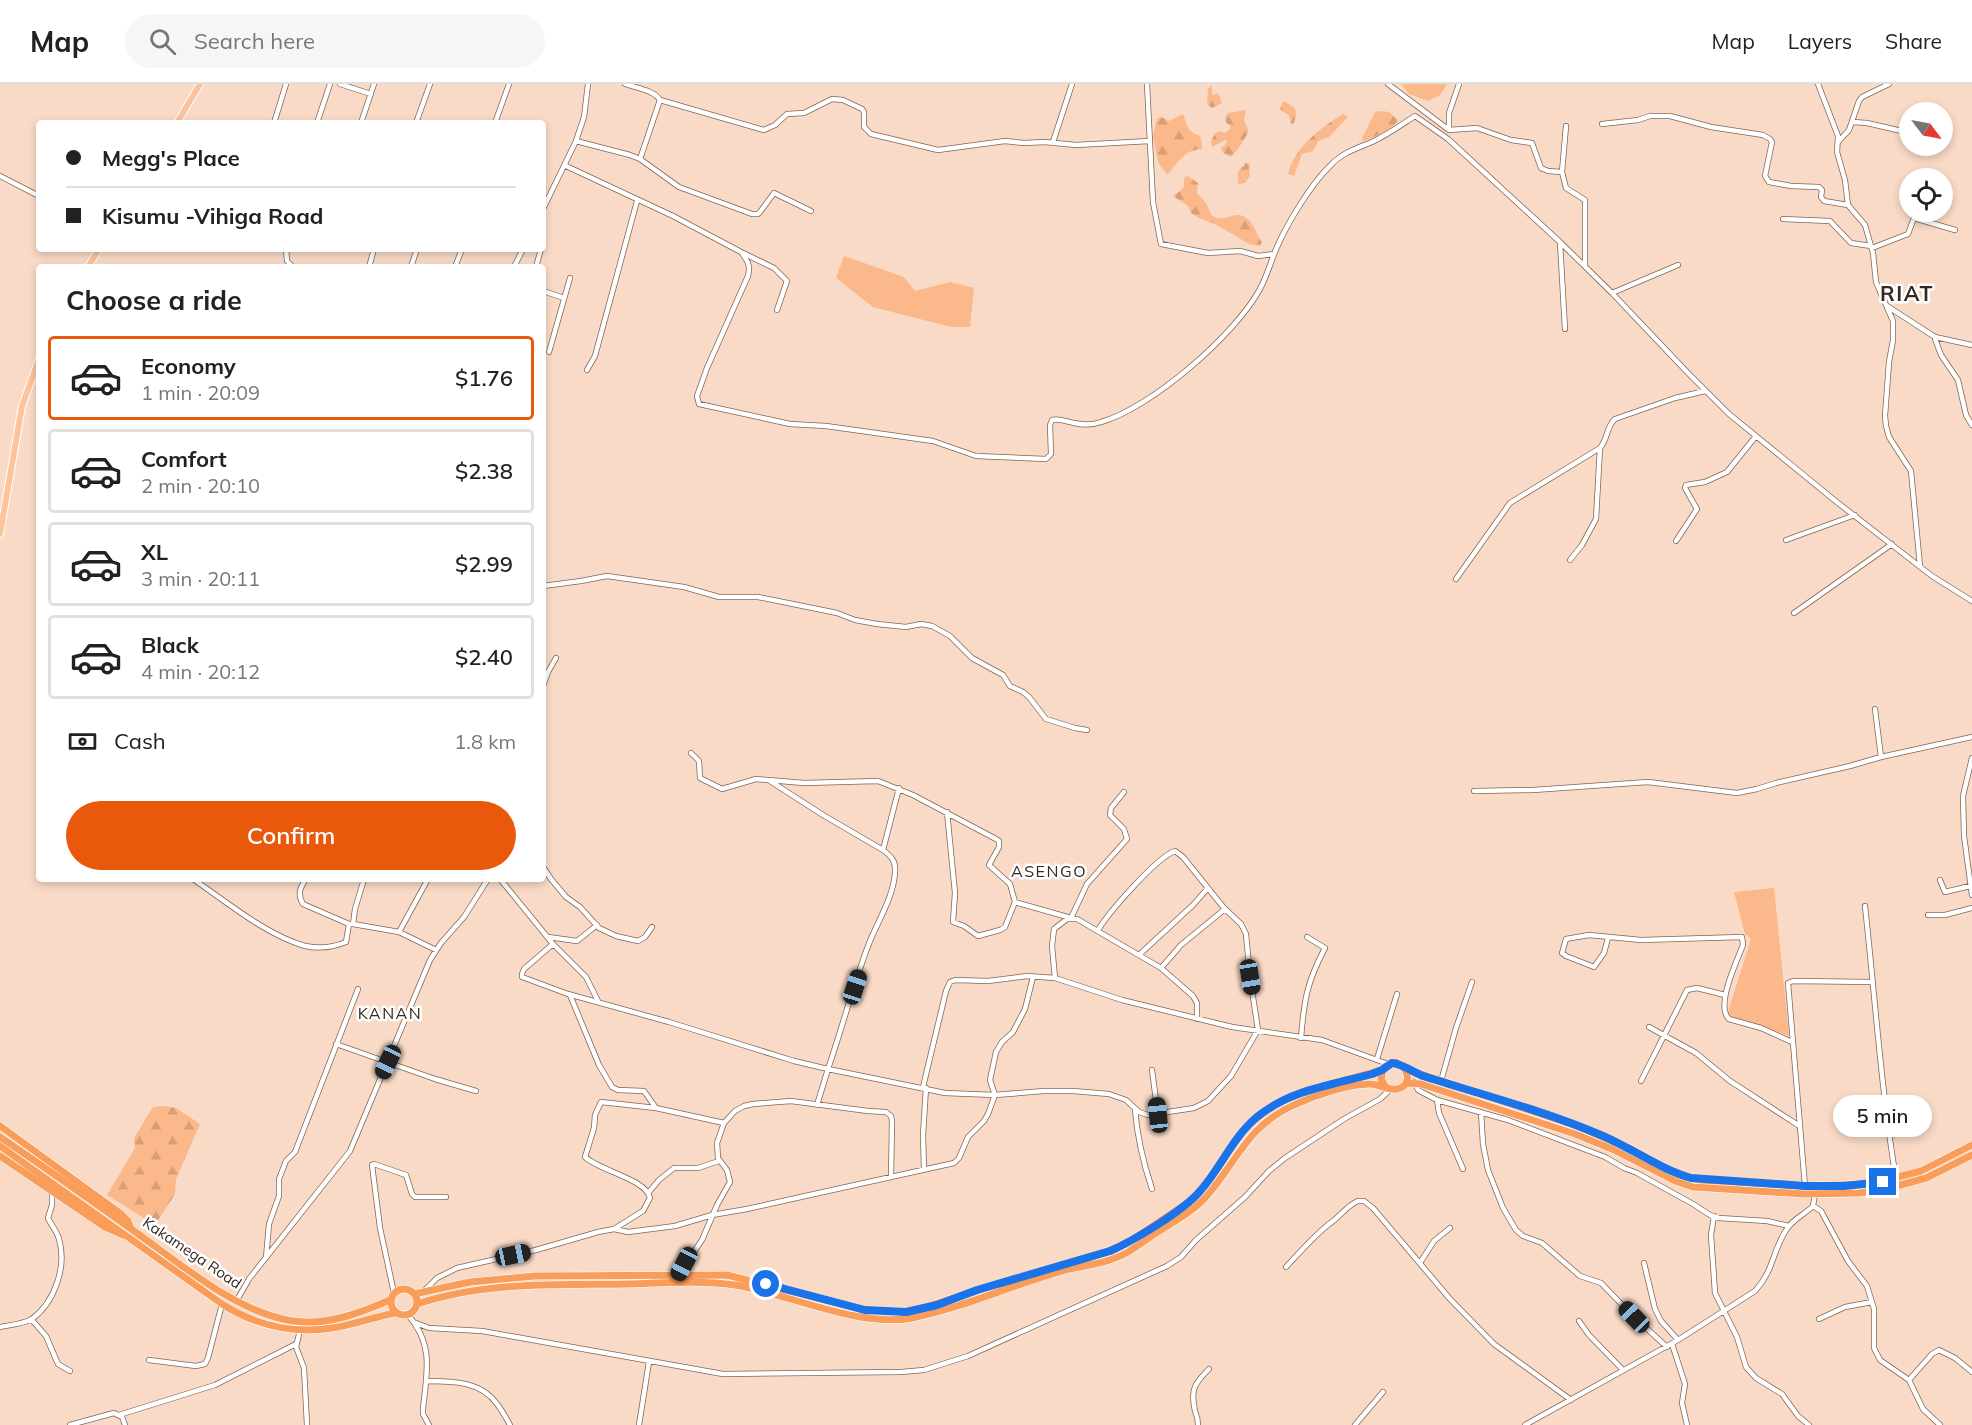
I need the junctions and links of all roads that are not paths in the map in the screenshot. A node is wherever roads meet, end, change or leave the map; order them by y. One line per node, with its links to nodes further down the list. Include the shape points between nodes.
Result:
1 (200, 84): 18 (main road)
2 (286, 84): 19 (street)
3 (330, 84): 20 (street)
4 (340, 84): 16 (street)
5 (374, 84): 16 (street)
6 (430, 84): 22 (street)
7 (509, 84): 23 (street)
8 (588, 84): 30 (street)
9 (625, 84): 17 (street, via 652,93)
10 (1072, 84): 32 (street)
11 (1147, 84): 31 (street)
12 (1388, 84): 27 (street)
13 (1458, 84): 27 (street, via 1449,113)
14 (1818, 84): 33 (street)
15 (1889, 84): 24 (street, via 1862,97)
16 (371, 94): 21 (street)
17 (660, 100): 32 (street, via 764,130 787,114 804,113 827,100 843,100 864,112 864,127 871,134 939,150 1005,141); 34 (street)
18 (179, 120)
19 (275, 120)
20 (318, 120)
21 (362, 120)
22 (417, 120)
23 (496, 120)
24 (1853, 122): 28 (street); 33 (street)
25 (1602, 124): 41 (street, via 1670,116 1762,135 1772,142 1765,176 1769,182 1819,187 1824,201)
26 (1566, 126): 36 (street)
27 (1449, 130): 29 (street); 36 (street, via 1477,128 1532,143 1541,168)
28 (1899, 130)
29 (1448, 139): 45 (street); 48 (street, via 1415,116 1336,160 1313,186)
30 (576, 141): 34 (street); 35 (street)
31 (1150, 141): 32 (street, via 1076,145); 48 (street, via 1153,202 1161,244 1208,253)
32 (1053, 142)
33 (1838, 142): 41 (street)
34 (640, 159): 42 (street, via 679,187 752,213 758,214 774,193)
35 (566, 166): 39 (street); 40 (street)
36 (1562, 172): 49 (street, via 1566,188 1585,200)
37 (0, 176): 38 (street)
38 (36, 194)
39 (637, 201): 47 (street); 62 (street, via 595,356)
40 (546, 203)
41 (1848, 206): 46 (street, via 1863,221)
42 (811, 211)
43 (1783, 219): 46 (street, via 1830,221 1851,243)
44 (1955, 230): 46 (street, via 1914,218 1908,234)
45 (1560, 242): 49 (street); 57 (street)
46 (1871, 247): 55 (street, via 1876,282)
47 (741, 252): 48 (street, via 750,269 707,368 697,396 699,404 790,424 933,441 976,456 1036,459 1050,456 1052,420 1088,425 1120,416 1145,402 1206,353 1254,298); 56 (street, via 774,268 785,278 787,284)
48 (1274, 254)
49 (1585, 265): 53 (street)
50 (1678, 266): 53 (street)
51 (570, 278): 54 (street)
52 (546, 292): 54 (street)
53 (1612, 293): 63 (street)
54 (564, 298): 60 (street)
55 (1885, 305): 58 (street); 73 (street, via 1894,324 1886,426 1911,471)
56 (777, 310)
57 (1565, 330)
58 (1934, 336): 59 (street); 64 (street, via 1958,380)
59 (1972, 345)
60 (549, 352)
61 (36, 367): 68 (main road, via 22,406)
62 (587, 370)
63 (1705, 391): 65 (street); 66 (street, via 1618,417 1611,423)
64 (1972, 424)
65 (1755, 436): 67 (street); 70 (street, via 1727,472 1686,485 1696,510)
66 (1600, 448): 72 (street, via 1596,519); 74 (street, via 1510,503)
67 (1855, 516): 69 (street); 71 (street)
68 (0, 534)
69 (1786, 540)
70 (1676, 541)
71 (1892, 544): 73 (street); 77 (street)
72 (1570, 560)
73 (1920, 566): 76 (street)
74 (1456, 579)
75 (546, 586): 81 (street, via 607,576 684,587 718,597 758,597 877,624 932,626 950,636 972,658 1003,675 1010,686 1029,697 1046,719)
76 (1972, 601)
77 (1794, 613)
78 (556, 658): 79 (street)
79 (546, 678)
80 (1875, 709): 84 (street)
81 (1087, 729)
82 (1972, 737): 84 (street)
83 (691, 753): 86 (street, via 699,761 700,778 719,788 756,779)
84 (1881, 757): 88 (street, via 1737,793 1648,782)
85 (1972, 758): 92 (street, via 1962,796)
86 (770, 781): 87 (street, via 878,781); 93 (street)
87 (898, 788): 90 (street); 93 (street)
88 (1474, 791)
89 (1124, 792): 110 (street, via 1110,813 1127,833 1127,839 1087,884)
90 (947, 813): 105 (street, via 999,841 989,865 1010,884); 105 (street, via 955,893 953,923 978,936 1000,930 1007,924)
91 (1972, 840): 92 (street)
92 (1965, 842): 102 (street)
93 (883, 850): 142 (street, via 894,860 895,875)
94 (546, 872): 112 (street, via 566,897)
95 (1940, 880): 102 (street, via 1945,892)
96 (197, 882): 111 (street, via 272,932 305,946 346,942)
97 (304, 882): 111 (street, via 299,894 303,904)
98 (363, 882): 111 (street)
99 (426, 882): 115 (street)
100 (486, 882): 120 (street)
101 (502, 882): 116 (street)
102 (1970, 886): 104 (street)
103 (1208, 888): 108 (street); 114 (street, via 1183,857 1173,851 1112,909); 121 (street)
104 (1972, 895)
105 (1015, 902): 110 (street)
106 (1865, 906): 126 (street)
107 (1972, 908): 109 (street)
108 (1225, 909): 122 (street, via 1181,945); 134 (street, via 1241,924 1247,938)
109 (1928, 915)
110 (1071, 918): 114 (street); 124 (street, via 1056,926 1053,933)
111 (351, 924): 115 (street)
112 (597, 925): 113 (street, via 636,942); 116 (street, via 577,941)
113 (652, 927)
114 (1098, 930): 121 (street)
115 (399, 932): 120 (street)
116 (547, 937): 119 (street)
117 (1307, 937): 136 (street, via 1325,948 1307,988)
118 (1608, 938): 118 (street, via 1568,938 1563,954 1594,967); 130 (street, via 1742,937 1743,945)
119 (553, 944): 128 (street, via 524,969 522,977); 131 (street, via 586,977)
120 (436, 950): 140 (street)
121 (1140, 954): 122 (street)
122 (1161, 968): 132 (street, via 1193,996)
123 (1033, 977): 124 (street); 149 (street, via 951,982); 152 (street, via 1022,1016 996,1052 990,1080)
124 (1055, 978): 132 (street)
125 (1472, 982): 146 (street)
126 (1874, 982): 137 (street, via 1789,982); 171 (street, via 1887,1127)
127 (358, 989): 138 (street)
128 (570, 994): 131 (street); 155 (street, via 612,1088 644,1091)
129 (1397, 994): 139 (street)
130 (1725, 995): 135 (street, via 1697,988 1687,990); 137 (street, via 1726,1017)
131 (598, 1001): 142 (street)
132 (1197, 1019): 134 (street)
133 (1649, 1027): 135 (street)
134 (1258, 1030): 136 (street); 158 (street, via 1232,1076 1208,1101)
135 (1664, 1036): 147 (street); 160 (street, via 1696,1053 1730,1081)
136 (1301, 1038): 139 (street, via 1322,1040)
137 (1792, 1042): 160 (street)
138 (336, 1044): 140 (street); 186 (street, via 295,1152 286,1161 279,1179)
139 (1377, 1059): 141 (street)
140 (388, 1062): 151 (street); 186 (street, via 346,1158)
141 (1388, 1064): 143 (highway, via 1396,1062); 145 (highway)
142 (828, 1069): 149 (street); 154 (street)
143 (1406, 1069): 146 (highway); 148 (highway)
144 (1152, 1070): 158 (street)
145 (1382, 1070): 150 (highway, via 1381,1079); 190 (highway, via 1305,1091 1272,1106 1246,1127 1193,1199 1126,1244 937,1305 906,1312 878,1312 735,1277)
146 (1441, 1081): 172 (highway, via 1577,1126 1677,1174)
147 (1641, 1081)
148 (1410, 1083): 150 (highway, via 1399,1089); 153 (street); 176 (highway, via 1575,1134 1681,1184)
149 (925, 1088): 152 (street); 169 (street)
150 (1388, 1088): 198 (highway, via 1368,1084 1333,1091 1275,1114 1259,1127 1191,1211 1113,1259 918,1316 878,1320 761,1290 711,1283 521,1286 469,1290); 212 (street, via 1380,1099 1269,1171 1167,1266 968,1356 924,1370 882,1374 723,1374)
151 (476, 1091)
152 (995, 1095): 156 (street, via 1044,1091 1096,1093 1122,1098); 169 (street, via 984,1121 968,1137 958,1161)
153 (1437, 1100): 157 (street); 168 (street)
154 (817, 1106): 159 (street, via 791,1101 753,1104 738,1109); 170 (street, via 888,1113 892,1121)
155 (656, 1108): 159 (street); 175 (street, via 601,1102 585,1155)
156 (1135, 1109): 158 (street, via 1148,1116); 173 (street, via 1142,1159)
157 (1481, 1112): 180 (street, via 1605,1156); 210 (street, via 1488,1170 1516,1230 1540,1242 1580,1276 1601,1283 1634,1317)
158 (1158, 1115)
159 (724, 1123): 167 (street, via 717,1143)
160 (1798, 1125): 172 (street)
161 (0, 1126): 183 (highway, via 120,1213)
162 (0, 1137): 183 (highway, Kakamega Road)
163 (1972, 1145): 171 (highway)
164 (0, 1146): 185 (highway)
165 (1972, 1155): 176 (highway, via 1905,1185 1859,1193)
166 (0, 1156): 174 (highway)
167 (719, 1161): 175 (street, via 698,1168 674,1168); 179 (street, via 730,1182)
168 (1463, 1169)
169 (924, 1170): 170 (street)
170 (891, 1177): 179 (street)
171 (1896, 1179): 172 (highway, via 1871,1184)
172 (1805, 1186)
173 (1152, 1189)
174 (52, 1191): 185 (highway, via 105,1227); 202 (street, via 48,1218 59,1240 58,1282 47,1304)
175 (649, 1192): 184 (street, via 644,1211)
176 (1815, 1194): 178 (street)
177 (446, 1197): 192 (street, via 415,1197 404,1174 372,1166)
178 (1813, 1206): 181 (street); 196 (street, via 1821,1211 1848,1261 1866,1283)
179 (712, 1215): 184 (street, via 650,1230); 190 (street, via 702,1240)
180 (1714, 1216): 181 (street); 199 (street, via 1714,1289)
181 (1789, 1226): 199 (street, via 1763,1282)
182 (1450, 1228): 187 (street, via 1434,1242)
183 (132, 1229): 194 (highway, Kakamega Road)
184 (614, 1229): 191 (street, via 457,1268)
185 (128, 1236): 197 (highway)
186 (266, 1258): 194 (street)
187 (1420, 1263): 189 (street, via 1373,1208 1361,1200 1320,1230); 220 (street, via 1494,1344)
188 (1644, 1263): 208 (street, via 1655,1309)
189 (1286, 1267)
190 (678, 1275): 191 (highway, via 535,1276)
191 (423, 1291): 193 (highway)
192 (394, 1293): 193 (highway, via 405,1288); 195 (highway)
193 (414, 1294): 198 (highway)
194 (237, 1300): 195 (highway, Kakamega Road, via 277,1317 310,1322 346,1317)
195 (390, 1300): 200 (highway)
196 (1872, 1302): 203 (street, via 1845,1307); 217 (street, via 1877,1356)
197 (222, 1304): 207 (highway, via 264,1324); 211 (street, via 205,1364)
198 (417, 1304): 201 (highway)
199 (1723, 1312): 208 (street); 232 (street, via 1748,1370 1778,1390)
200 (395, 1313): 201 (highway); 207 (highway, via 333,1328)
201 (408, 1315): 205 (street)
202 (31, 1319): 206 (street); 215 (street, via 46,1336 58,1364)
203 (1819, 1319)
204 (1579, 1321): 214 (street)
205 (416, 1323): 212 (street, via 429,1328 482,1331); 218 (street, via 428,1358)
206 (0, 1327)
207 (300, 1330): 209 (street)
208 (1678, 1340): 210 (street)
209 (296, 1344): 221 (street, via 215,1385); 224 (street, via 304,1368)
210 (1670, 1345): 214 (street); 231 (street, via 1684,1384 1682,1403)
211 (149, 1360)
212 (649, 1362): 227 (street)
213 (1209, 1369): 228 (street, via 1194,1387)
214 (1623, 1370): 220 (street)
215 (70, 1371)
216 (1972, 1372): 217 (street, via 1939,1350)
217 (1909, 1380): 233 (street, via 1923,1409)
218 (426, 1381): 225 (street, via 423,1414); 226 (street, via 475,1387 495,1401)
219 (1383, 1392): 229 (street)
220 (1571, 1400): 230 (street)
221 (119, 1414): 222 (street); 223 (street)
222 (70, 1425)
223 (125, 1425)
224 (308, 1425)
225 (429, 1425)
226 (510, 1425)
227 (639, 1425)
228 (1198, 1425)
229 (1355, 1425)
230 (1525, 1425)
231 (1687, 1425)
232 (1809, 1425)
233 (1940, 1425)

